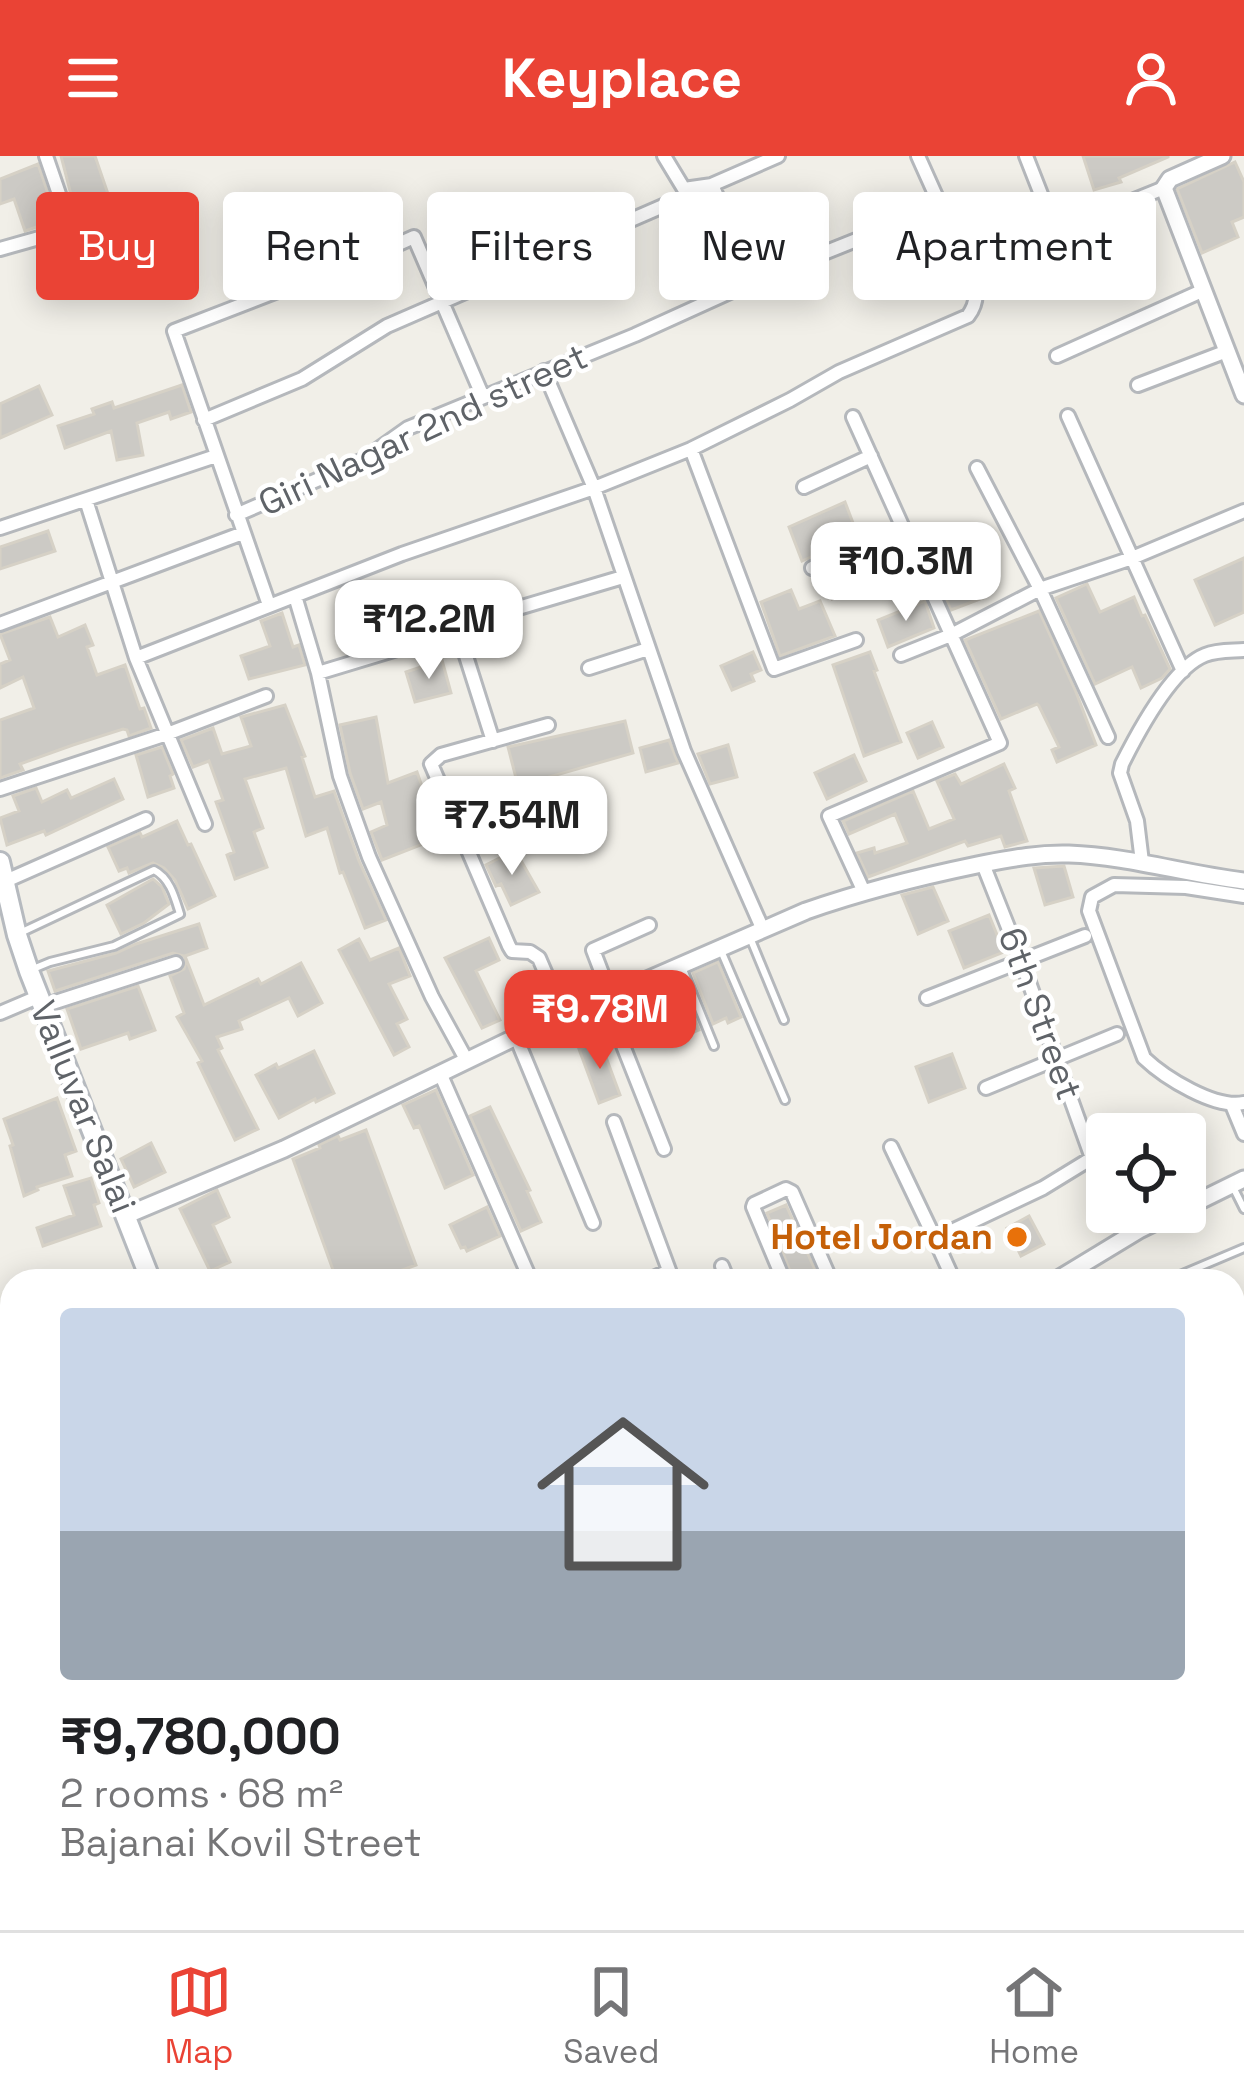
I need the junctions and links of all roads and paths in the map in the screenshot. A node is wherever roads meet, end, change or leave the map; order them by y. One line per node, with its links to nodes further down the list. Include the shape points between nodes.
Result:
1 (46, 156): 14 (street, via 71,229)
2 (664, 156): 7 (street, via 684,189)
3 (778, 156): 7 (street)
4 (918, 156): 10 (street)
5 (1026, 156): 11 (street)
6 (1222, 156): 8 (street)
7 (712, 185): 9 (street); 19 (street)
8 (1164, 188): 12 (street); 15 (street)
9 (715, 192)
10 (935, 192)
11 (1040, 192)
12 (1154, 192)
13 (403, 242): 19 (street, via 414,237)
14 (0, 249)
15 (1204, 290): 20 (street); 21 (street)
16 (254, 300): 28 (street, via 175,331)
17 (711, 300): 22 (street, Giri Nagar 2nd street)
18 (976, 300): 29 (street, via 968,316)
19 (444, 303): 25 (street); 28 (street, via 387,326 302,379)
20 (1227, 351): 23 (street); 24 (street)
21 (1057, 356)
22 (544, 371): 25 (street, Giri Nagar 2nd street); 34 (street)
23 (1138, 385)
24 (1244, 395)
25 (483, 397): 37 (street, Giri Nagar 2nd street)
26 (1067, 416): 41 (street)
27 (854, 417): 31 (street)
28 (204, 420): 30 (street)
29 (691, 448): 34 (street); 51 (street, via 774,669)
30 (216, 456): 35 (street); 37 (street)
31 (871, 456): 33 (street); 38 (street)
32 (976, 468): 45 (street)
33 (804, 487)
34 (594, 488): 43 (street); 46 (street)
35 (86, 500): 39 (street); 44 (street)
36 (1244, 511): 41 (street)
37 (236, 514): 40 (street)
38 (903, 527): 42 (street); 50 (street)
39 (0, 528)
40 (243, 532): 44 (street); 47 (street)
41 (1132, 558): 45 (street); 59 (street)
42 (812, 568)
43 (622, 578): 48 (street); 53 (street)
44 (111, 583): 49 (street); 57 (street)
45 (1040, 589): 50 (street); 64 (street)
46 (296, 596): 47 (street); 60 (street)
47 (269, 605): 57 (street)
48 (488, 617)
49 (0, 624)
50 (951, 635): 55 (street); 73 (street, via 1000,743 829,815)
51 (856, 640)
52 (404, 647): 60 (street)
53 (648, 649): 58 (street); 76 (street)
54 (1244, 650): 59 (street, via 1213,652)
55 (901, 655)
56 (466, 656): 65 (street)
57 (136, 658): 63 (street)
58 (589, 668)
59 (1183, 671): 69 (street, via 1120,773)
60 (317, 673): 94 (street, via 369,857)
61 (266, 696): 63 (street)
62 (548, 725): 65 (street)
63 (167, 734): 66 (street); 68 (street)
64 (1108, 737)
65 (493, 741): 88 (street, via 431,764 508,946 539,958)
66 (0, 789)
67 (146, 819): 71 (street)
68 (205, 824)
69 (1142, 862): 70 (street, via 1033,854); 72 (street)
70 (983, 864): 73 (street); 80 (street, 6th Street)
71 (2, 876): 77 (main road, Valluvar Salai)
72 (1244, 880)
73 (863, 892): 76 (street)
74 (1244, 896): 98 (street, via 1114,885 1092,897 1089,911 1144,1058 1198,1093)
75 (649, 925): 84 (street, via 593,950)
76 (756, 933): 79 (street); 89 (lane)
77 (16, 935): 83 (main road, Valluvar Salai); 83 (lane, via 154,870 175,897 180,914 114,946)
78 (1084, 936): 80 (street)
79 (721, 949): 82 (street); 97 (lane)
80 (1021, 960): 85 (street); 93 (street, 6th Street)
81 (176, 963): 86 (street)
82 (682, 967): 84 (street); 92 (lane)
83 (29, 971): 86 (main road, Valluvar Salai)
84 (608, 998): 88 (street); 103 (street)
85 (927, 998)
86 (41, 1001): 87 (street); 108 (main road, Valluvar Salai)
87 (0, 1013)
88 (564, 1016): 91 (street)
89 (784, 1020)
90 (1117, 1034): 93 (street)
91 (516, 1037): 94 (street); 109 (street)
92 (714, 1046)
93 (1057, 1059): 96 (street); 101 (street, 6th Street)
94 (467, 1060): 95 (street)
95 (440, 1073): 108 (street); 115 (street)
96 (986, 1088)
97 (785, 1100)
98 (1238, 1104): 100 (street)
99 (614, 1122): 116 (street)
100 (1244, 1134)
101 (1086, 1141)
102 (891, 1147): 111 (street)
103 (664, 1149)
104 (1086, 1162): 111 (street)
105 (1238, 1182): 106 (street); 107 (lane)
106 (1206, 1198)
107 (1244, 1209)
108 (127, 1215): 114 (main road, Valluvar Salai)
109 (593, 1223)
110 (1134, 1233): 121 (street)
111 (935, 1239): 120 (street)
112 (1244, 1248): 122 (lane)
113 (722, 1266): 117 (street)
114 (147, 1269)
115 (526, 1269)
116 (668, 1269)
117 (723, 1269)
118 (779, 1269): 119 (street, via 753,1207 786,1190)
119 (826, 1269)
120 (949, 1269)
121 (1075, 1269)
122 (1194, 1269)

